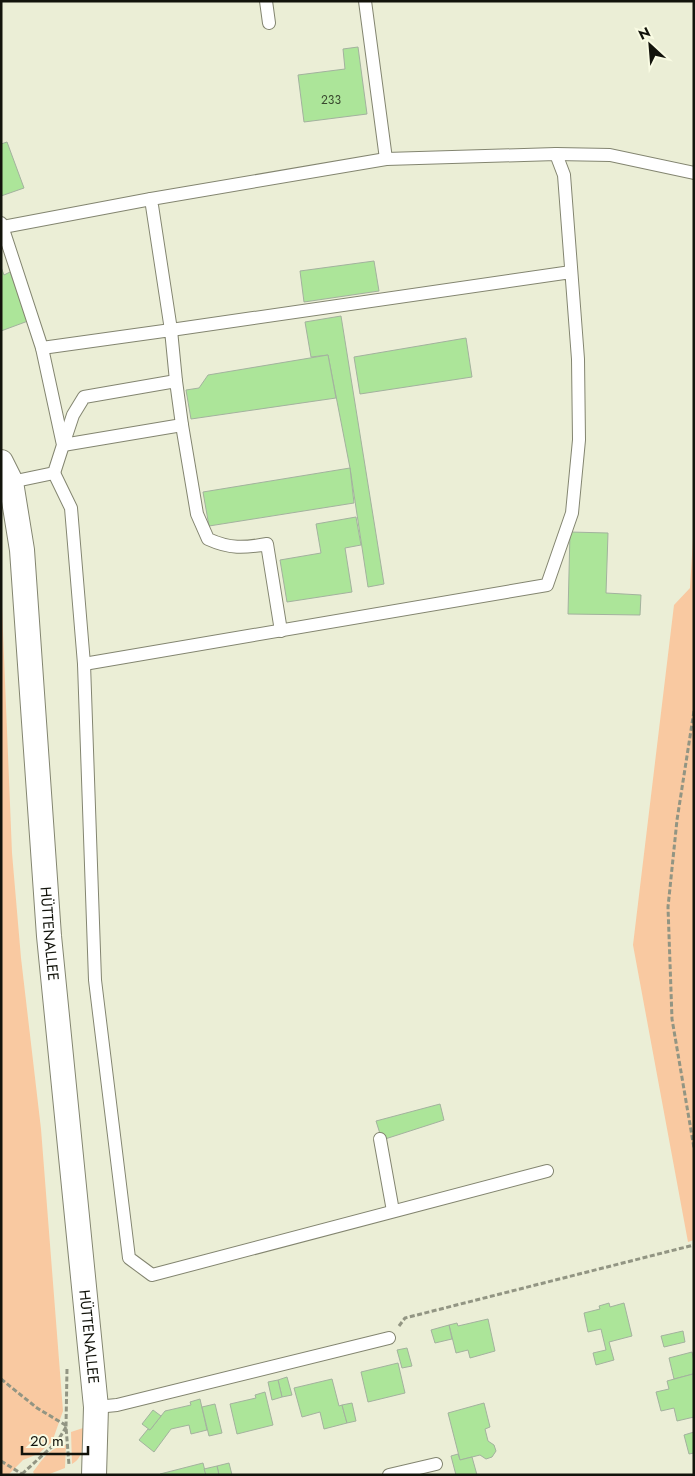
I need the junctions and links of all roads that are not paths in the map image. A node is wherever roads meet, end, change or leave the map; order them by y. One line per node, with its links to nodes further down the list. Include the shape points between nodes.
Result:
1 (266, 1): 3 (lane)
2 (366, 1): 5 (lane)
3 (269, 23)
4 (556, 154): 5 (lane); 6 (lane, via 610,155); 9 (lane, via 564,175)
5 (386, 159): 7 (lane)
6 (694, 172)
7 (151, 199): 8 (lane); 10 (lane)
8 (2, 225): 11 (lane)
9 (571, 272): 10 (lane); 17 (lane, via 578,359 579,440 572,513 547,585)
10 (171, 330): 11 (lane); 12 (lane)
11 (42, 348): 14 (lane)
12 (176, 381): 13 (lane); 14 (lane, via 84,397 73,415)
13 (182, 425): 14 (lane); 17 (lane, via 197,514 208,539 225,547 267,544)
14 (64, 445): 16 (lane)
15 (6, 472): 16 (lane); 23 (street, HÜTTENALLEE, via 22,550 49,936)
16 (54, 473): 18 (lane, via 71,508)
17 (281, 631): 18 (lane)
18 (84, 664): 21 (lane, via 95,980 128,1258 152,1275)
19 (380, 1139): 21 (lane)
20 (547, 1171): 21 (lane)
21 (393, 1211)
22 (389, 1338): 23 (lane)
23 (96, 1407): 25 (street, HÜTTENALLEE)
24 (436, 1464): 26 (lane)
25 (94, 1475)
26 (389, 1475)

